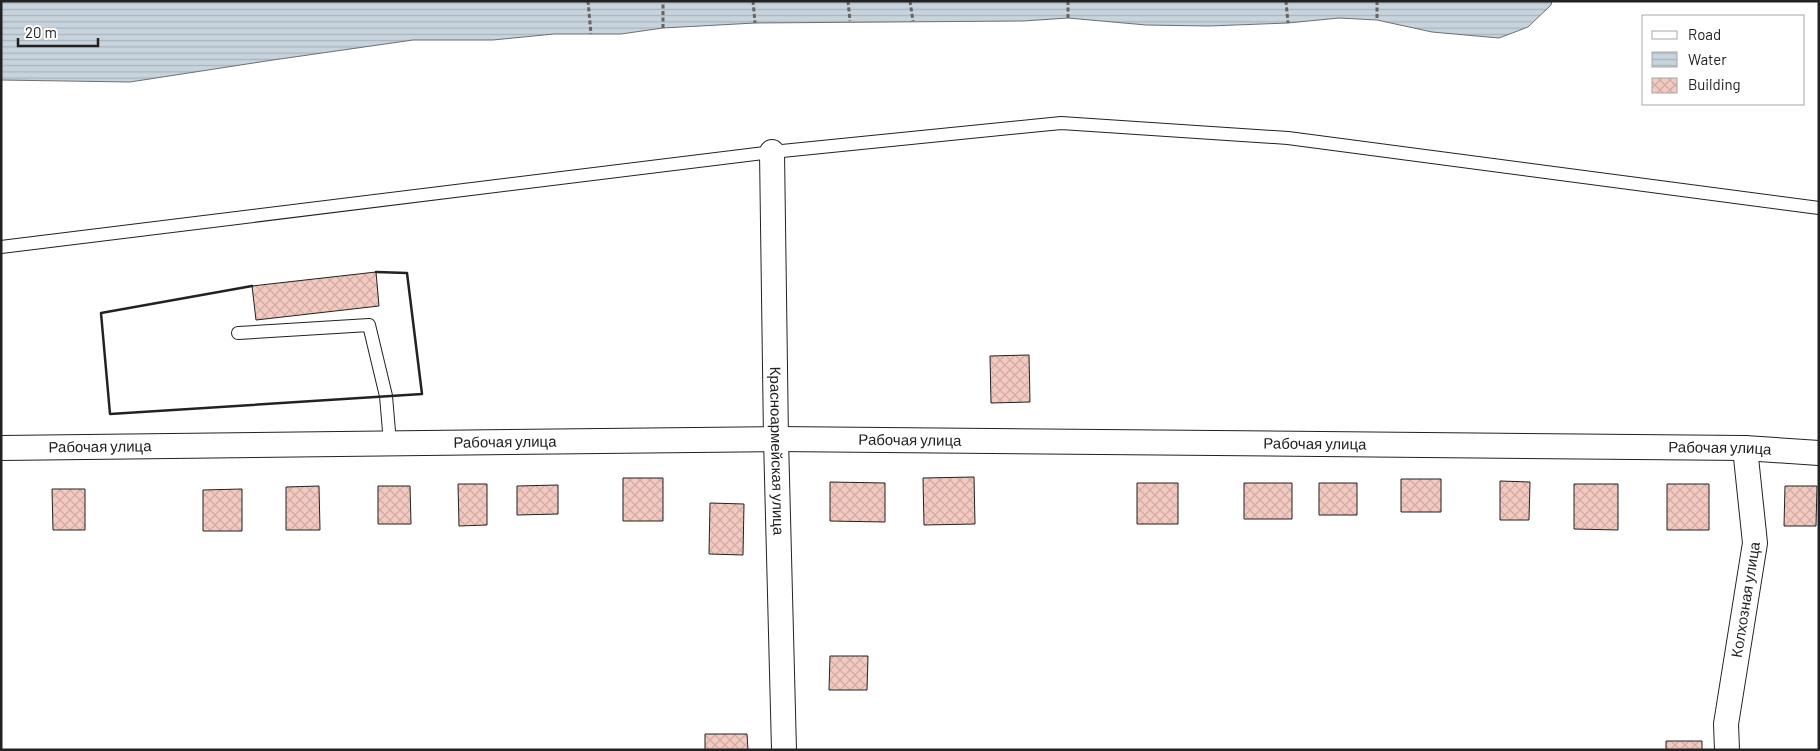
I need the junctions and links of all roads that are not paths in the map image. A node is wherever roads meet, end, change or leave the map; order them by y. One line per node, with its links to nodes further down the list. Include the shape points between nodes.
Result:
1 (772, 152): 2 (lane, via 1061,123 1288,138); 3 (lane); 5 (street, Красноармейская улица)
2 (1819, 208)
3 (1, 247)
4 (238, 333): 6 (lane, via 369,325 386,396)
5 (776, 438): 6 (street, Рабочая улица); 8 (street, Рабочая улица); 10 (street, Красноармейская улица)
6 (390, 443): 7 (street, Рабочая улица)
7 (1, 448)
8 (1745, 448): 9 (street, Рабочая улица); 11 (street, Колхозная улица, via 1754,543 1726,724)
9 (1819, 453)
10 (784, 750)
11 (1727, 750)

